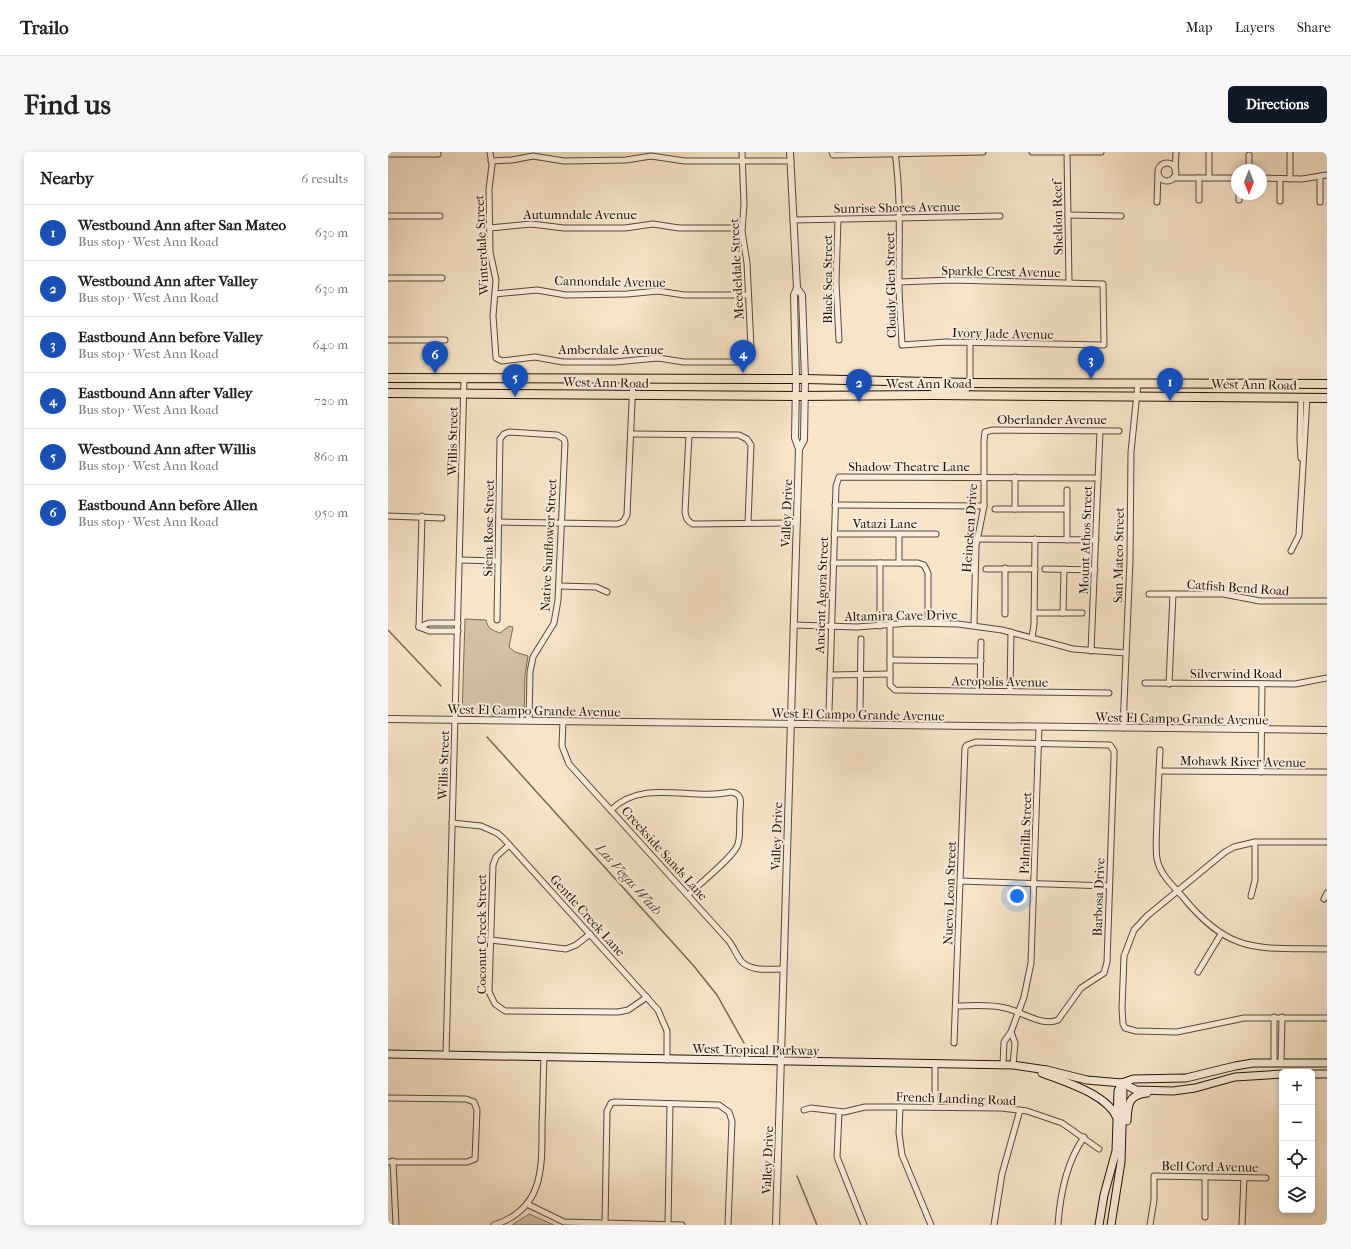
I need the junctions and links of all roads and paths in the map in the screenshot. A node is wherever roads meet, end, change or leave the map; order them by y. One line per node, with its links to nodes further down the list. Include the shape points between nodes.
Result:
1 (490, 152): 16 (street, Winterdale Street)
2 (742, 152): 17 (street, Meedeldale Street)
3 (790, 152): 18 (street, Valley Drive)
4 (983, 152): 9 (street)
5 (1032, 152): 6 (street)
6 (1067, 152): 7 (street); 35 (street, Sheldon Reef)
7 (1101, 152)
8 (1176, 152): 21 (street)
9 (896, 153): 13 (street); 40 (street, Cloudy Glen Street)
10 (1209, 153): 26 (street)
11 (388, 154): 12 (street)
12 (438, 154)
13 (832, 154)
14 (1290, 154): 30 (street)
15 (1249, 155): 19 (street)
16 (491, 161): 17 (street, via 533,156 564,161 626,160 651,156 685,161); 43 (street, Winterdale Street)
17 (742, 161): 18 (street); 44 (street, Meedeldale Street)
18 (791, 161): 42 (street, Valley Drive)
19 (1250, 164)
20 (1158, 172): 21 (street, via 1165,164 1173,167); 24 (street, via 1162,180 1168,181); 33 (street)
21 (1175, 172): 24 (street)
22 (1327, 175): 23 (street)
23 (1320, 176): 30 (street); 34 (street)
24 (1173, 178): 25 (street)
25 (1199, 178): 26 (street); 31 (street)
26 (1209, 178): 27 (street)
27 (1231, 178)
28 (1267, 178): 29 (street)
29 (1280, 178): 30 (street); 32 (street)
30 (1290, 178)
31 (1199, 200)
32 (1280, 201)
33 (1157, 202)
34 (1320, 202)
35 (1068, 215): 39 (street); 48 (street, Sheldon Reef)
36 (388, 216): 37 (street)
37 (440, 216)
38 (1000, 216): 40 (street, Sunrise Shores Avenue)
39 (1121, 216)
40 (901, 218): 41 (street, Sunrise Shores Avenue); 47 (street, Cloudy Glen Street)
41 (838, 219): 42 (street, Sunrise Shores Avenue); 54 (street, Black Sea Street, via 836,282)
42 (793, 220): 49 (street, Valley Drive)
43 (490, 228): 44 (street, Autumndale Avenue, via 531,224 564,228 625,228 653,224 679,228); 50 (street, Winterdale Street, via 490,252 496,280)
44 (742, 228): 51 (street, Meedeldale Street)
45 (388, 278): 46 (street)
46 (442, 278)
47 (899, 282): 48 (street, Sparkle Crest Avenue, via 960,280); 57 (street, Cloudy Glen Street)
48 (1069, 283): 56 (street, Sparkle Crest Avenue, via 1103,284)
49 (797, 288): 62 (street, Valley Drive, via 802,295); 64 (street, Valley Drive, via 794,296)
50 (495, 294): 51 (street, Cannondale Avenue, via 537,290 566,295 658,291 684,295); 59 (street, Winterdale Street, via 494,348)
51 (748, 295): 58 (street, Meedeldale Street, via 751,353)
52 (388, 340): 53 (street)
53 (445, 340)
54 (839, 340)
55 (970, 344): 56 (street, Ivory Jade Avenue); 57 (street, Ivory Jade Avenue, via 946,342); 65 (street)
56 (1104, 345)
57 (902, 346)
58 (747, 359): 59 (street, Amberdale Avenue, via 739,362 684,362 658,358 615,362 563,362 535,357)
59 (499, 360)
60 (464, 378): 61 (main road, West Ann Road); 63 (main road, West Ann Road); 71 (street, Willis Street)
61 (388, 379)
62 (806, 379): 64 (main road, West Ann Road); 65 (main road, West Ann Road); 76 (street, Valley Drive)
63 (633, 380): 64 (main road, West Ann Road); 72 (street)
64 (796, 380): 75 (street, Valley Drive)
65 (970, 382): 66 (main road, West Ann Road); 73 (main road, via 966,388 936,389); 77 (main road)
66 (1138, 383): 67 (main road, West Ann Road); 74 (street, San Mateo Street)
67 (1303, 384): 68 (main road, West Ann Road); 78 (main road, via 1295,391)
68 (1327, 384)
69 (1327, 388): 79 (main road)
70 (388, 392): 71 (main road, West Ann Road)
71 (464, 393): 72 (main road, West Ann Road); 113 (street, Willis Street)
72 (633, 394): 75 (main road, West Ann Road); 84 (street)
73 (933, 395): 76 (main road, West Ann Road); 77 (main road, West Ann Road)
74 (1137, 395): 77 (main road, West Ann Road); 78 (main road, West Ann Road); 148 (street, San Mateo Street, via 1131,452)
75 (796, 396): 76 (main road, West Ann Road); 87 (street, Valley Drive, via 795,438)
76 (805, 396): 87 (street, Valley Drive, via 804,440)
77 (999, 396)
78 (1267, 396): 79 (main road, West Ann Road)
79 (1304, 397): 80 (main road, West Ann Road); 112 (street, via 1300,440 1302,469 1299,535)
80 (1327, 398)
81 (1100, 430): 82 (street, Oberlander Avenue); 83 (street, Oberlander Avenue); 90 (street, Mount Athos Street)
82 (1119, 431)
83 (985, 432): 89 (street, Heineken Drive)
84 (631, 434): 85 (street); 102 (street, via 627,515 623,522)
85 (689, 435): 103 (street, via 739,435 748,439 751,445); 103 (street, via 685,512 687,520 693,524)
86 (502, 436): 101 (street, Siena Rose Street, via 499,443); 102 (street, Native Sunflower Street, via 509,432 552,434 562,437 565,443)
87 (799, 449): 104 (street, Valley Drive)
88 (1015, 477): 89 (street, Shadow Theatre Lane); 90 (street, Shadow Theatre Lane); 96 (street)
89 (984, 478): 91 (street, Shadow Theatre Lane, via 842,476); 94 (street, Heineken Drive)
90 (1098, 478): 111 (street, Mount Athos Street)
91 (836, 481): 93 (street, Ancient Agora Street)
92 (1067, 490): 97 (street)
93 (835, 505): 94 (street); 105 (street, Ancient Agora Street)
94 (984, 506): 108 (street, Heineken Drive)
95 (995, 509): 96 (street)
96 (1015, 509): 97 (street)
97 (1067, 509): 110 (street)
98 (388, 516): 99 (street)
99 (422, 516): 100 (street); 141 (street)
100 (442, 518)
101 (499, 522): 102 (street); 114 (street, Siena Rose Street)
102 (561, 523): 124 (street, Native Sunflower Street)
103 (748, 523): 104 (street)
104 (797, 523): 136 (street, Valley Drive)
105 (834, 534): 106 (street, Vatazi Lane); 116 (street, Ancient Agora Street)
106 (899, 534): 107 (street, Vatazi Lane); 117 (street)
107 (936, 534)
108 (977, 539): 109 (street); 138 (street, Heineken Drive)
109 (1035, 539): 110 (street); 120 (street)
110 (1067, 540): 111 (street)
111 (1096, 540): 123 (street, Mount Athos Street)
112 (1291, 551)
113 (460, 560): 114 (street); 135 (street, Willis Street)
114 (498, 561): 133 (street, Siena Rose Street)
115 (880, 562): 116 (street); 117 (street); 140 (street)
116 (833, 563): 139 (street, Ancient Agora Street)
117 (899, 563): 134 (street, via 924,565 928,573)
118 (1006, 568): 119 (street); 120 (street); 132 (street)
119 (986, 569)
120 (1034, 569): 130 (street)
121 (1045, 569): 122 (street)
122 (1064, 569): 123 (street); 129 (street)
123 (1095, 570): 147 (street, Mount Athos Street)
124 (559, 586): 125 (street, via 596,587); 165 (street, Native Sunflower Street, via 554,623 533,657 530,672)
125 (607, 592)
126 (1149, 594): 127 (street, Catfish Bend Road)
127 (1173, 594): 128 (street, Catfish Bend Road, via 1224,594 1260,601); 156 (street)
128 (1327, 601)
129 (1064, 612): 130 (street); 131 (street)
130 (1034, 613): 145 (street)
131 (1082, 613)
132 (1005, 614)
133 (497, 620)
134 (928, 622): 137 (street, Altamira Cave Drive); 138 (street, Altamira Cave Drive)
135 (458, 623): 141 (street, via 428,623); 142 (street, Willis Street)
136 (794, 625): 139 (street, Altamira Cave Drive); 167 (street, Valley Drive)
137 (890, 625): 140 (street, Altamira Cave Drive); 149 (street)
138 (974, 625): 143 (street, Altamira Cave Drive)
139 (831, 626): 140 (street, Altamira Cave Drive); 153 (street, Ancient Agora Street)
140 (880, 626)
141 (419, 627): 142 (street, via 429,631)
142 (458, 631): 164 (street, Willis Street)
143 (1011, 632): 145 (street, Altamira Cave Drive); 159 (street)
144 (861, 638): 151 (street)
145 (1032, 638): 147 (street, Altamira Cave Drive, via 1062,647)
146 (981, 642): 150 (street)
147 (1091, 651): 148 (street, Altamira Cave Drive)
148 (1126, 653): 169 (street, San Mateo Street)
149 (890, 660): 150 (street); 152 (street)
150 (981, 660): 158 (street)
151 (861, 674): 152 (street); 153 (street); 162 (street)
152 (890, 674): 158 (street, Acropolis Avenue, via 891,687 901,690)
153 (830, 675): 161 (street, Ancient Agora Street)
154 (1327, 678): 157 (street, Silverwind Road, via 1295,684)
155 (1145, 683): 156 (street, Silverwind Road)
156 (1169, 684): 157 (street, Silverwind Road)
157 (1262, 684): 170 (street)
158 (980, 691): 159 (street, Acropolis Avenue)
159 (1010, 691): 160 (street, Acropolis Avenue)
160 (1109, 693)
161 (829, 710)
162 (860, 711)
163 (388, 719): 164 (street, West El Campo Grande Avenue)
164 (455, 720): 165 (street, West El Campo Grande Avenue); 178 (street, Willis Street)
165 (529, 721): 166 (street, West El Campo Grande Avenue)
166 (563, 721): 167 (street, West El Campo Grande Avenue); 177 (street, Creekside Sands Lane, via 562,746 566,758)
167 (791, 725): 168 (street, West El Campo Grande Avenue); 194 (street, Valley Drive)
168 (1039, 727): 169 (street, West El Campo Grande Avenue); 172 (street, Palmilla Street)
169 (1123, 728): 170 (street, West El Campo Grande Avenue)
170 (1262, 730): 171 (street, West El Campo Grande Avenue); 175 (street)
171 (1327, 730)
172 (1039, 743): 182 (street, Nuevo Leon Street, via 976,742 967,745 964,752); 183 (street, Palmilla Street); 184 (street, Barbosa Drive, via 1110,745 1114,751)
173 (1160, 750): 174 (street)
174 (1159, 771): 175 (street, Mohawk River Avenue); 185 (street, via 1156,844 1158,860 1164,874)
175 (1261, 772): 176 (street, Mohawk River Avenue)
176 (1327, 772)
177 (611, 810): 187 (street, Creekside Sands Lane); 187 (street, via 623,799 644,793 730,792 740,796 742,803 739,838 735,851)
178 (452, 823): 181 (street, Gentle Creek Lane, via 489,829); 209 (street, Willis Street)
179 (1255, 842): 180 (street); 185 (street, via 1225,852); 188 (street, via 1255,880)
180 (1327, 842)
181 (509, 845): 190 (street, Gentle Creek Lane); 192 (street, Coconut Creek Street, via 496,857 493,865)
182 (960, 881): 183 (street); 197 (street, Nuevo Leon Street)
183 (1034, 883): 184 (street); 198 (street, Palmilla Street, via 1030,968 1028,984)
184 (1109, 886): 198 (street, Barbosa Drive, via 1104,973 1081,988 1058,1020 1048,1023)
185 (1178, 891): 191 (street, via 1200,918); 199 (street, via 1140,923 1130,938 1123,969 1122,1019 1125,1028 1136,1031 1177,1032 1231,1020)
186 (1327, 893): 189 (street)
187 (688, 895): 194 (street, Creekside Sands Lane, via 728,940 745,964 757,968)
188 (1250, 896)
189 (1324, 899)
190 (590, 934): 192 (street, via 580,943 566,949); 196 (street, Gentle Creek Lane)
191 (1221, 934): 193 (street, via 1240,943 1261,948); 195 (street)
192 (491, 940): 196 (street, Coconut Creek Street, via 489,992 495,1004 505,1011 618,1012 628,1010)
193 (1327, 950)
194 (783, 969): 212 (street, Valley Drive)
195 (1198, 972)
196 (647, 997): 211 (street, Gentle Creek Lane, via 665,1024)
197 (956, 1006): 198 (street, via 1000,1007); 205 (street, Nuevo Leon Street)
198 (1018, 1012): 202 (street, Palmilla Street)
199 (1274, 1017): 200 (street); 203 (street)
200 (1282, 1017): 201 (street); 204 (street)
201 (1327, 1018)
202 (1011, 1032): 206 (street, Palmilla Street); 207 (street)
203 (1274, 1036): 204 (street); 214 (street)
204 (1282, 1036): 214 (street)
205 (954, 1043)
206 (1004, 1046): 207 (street); 216 (street, Palmilla Street)
207 (1014, 1047): 217 (street)
208 (388, 1054): 209 (main road, West Tropical Parkway)
209 (446, 1056): 210 (main road, West Tropical Parkway)
210 (544, 1057): 211 (main road, West Tropical Parkway); 240 (street, via 541,1172)
211 (667, 1060): 212 (main road, West Tropical Parkway)
212 (780, 1062): 213 (main road, West Tropical Parkway); 248 (street, Valley Drive)
213 (935, 1063): 216 (main road, West Tropical Parkway); 228 (street)
214 (1278, 1063): 215 (main road, West Tropical Parkway); 219 (street); 223 (main road, West Tropical Parkway, via 1235,1066 1186,1078 1133,1079)
215 (1327, 1063)
216 (1003, 1065): 217 (main road, West Tropical Parkway)
217 (1013, 1065): 218 (main road, West Tropical Parkway)
218 (1025, 1066): 223 (main road, West Tropical Parkway, via 1087,1080); 232 (main road, via 1096,1097 1111,1107)
219 (1279, 1069)
220 (1279, 1074): 224 (main road, West Tropical Parkway, via 1236,1077)
221 (1315, 1074): 222 (main road)
222 (1327, 1074)
223 (1122, 1083): 224 (main road, West Tropical Parkway, via 1136,1090); 232 (main road, via 1118,1091); 239 (main road)
224 (1173, 1091): 239 (main road, via 1139,1094 1131,1100 1125,1165)
225 (388, 1098): 235 (street, via 466,1099 474,1102 477,1110 475,1159 467,1162)
226 (670, 1104): 242 (street, via 611,1103 607,1111); 245 (street); 247 (street, via 718,1105 727,1109 731,1116)
227 (900, 1107): 228 (street, French Landing Road); 231 (street, French Landing Road, via 865,1107); 250 (street, via 899,1133 902,1154)
228 (934, 1107): 230 (street, French Landing Road)
229 (804, 1110): 231 (street, French Landing Road, via 811,1108)
230 (1020, 1110): 233 (street, French Landing Road, via 1056,1120); 251 (street, via 1002,1174)
231 (839, 1112): 249 (street, via 837,1157)
232 (1118, 1120): 253 (main road, via 1116,1151)
233 (1084, 1138): 234 (street, French Landing Road); 252 (street, via 1068,1168)
234 (1099, 1149)
235 (391, 1162): 243 (street)
236 (1205, 1177): 237 (street, Bell Cord Avenue); 241 (street); 255 (street, Bell Cord Avenue, via 1154,1176)
237 (1244, 1178): 238 (street, Bell Cord Avenue); 256 (street)
238 (1266, 1178)
239 (1119, 1182): 254 (main road)
240 (527, 1204): 242 (street, via 564,1222); 244 (street, via 512,1217)
241 (1205, 1217)
242 (604, 1224): 245 (street)
243 (396, 1225)
244 (494, 1225)
245 (668, 1225): 246 (street)
246 (682, 1225)
247 (728, 1225)
248 (776, 1225)
249 (864, 1225)
250 (931, 1225)
251 (994, 1225)
252 (1058, 1225)
253 (1099, 1225)
254 (1111, 1225)
255 (1150, 1225)
256 (1242, 1225)

